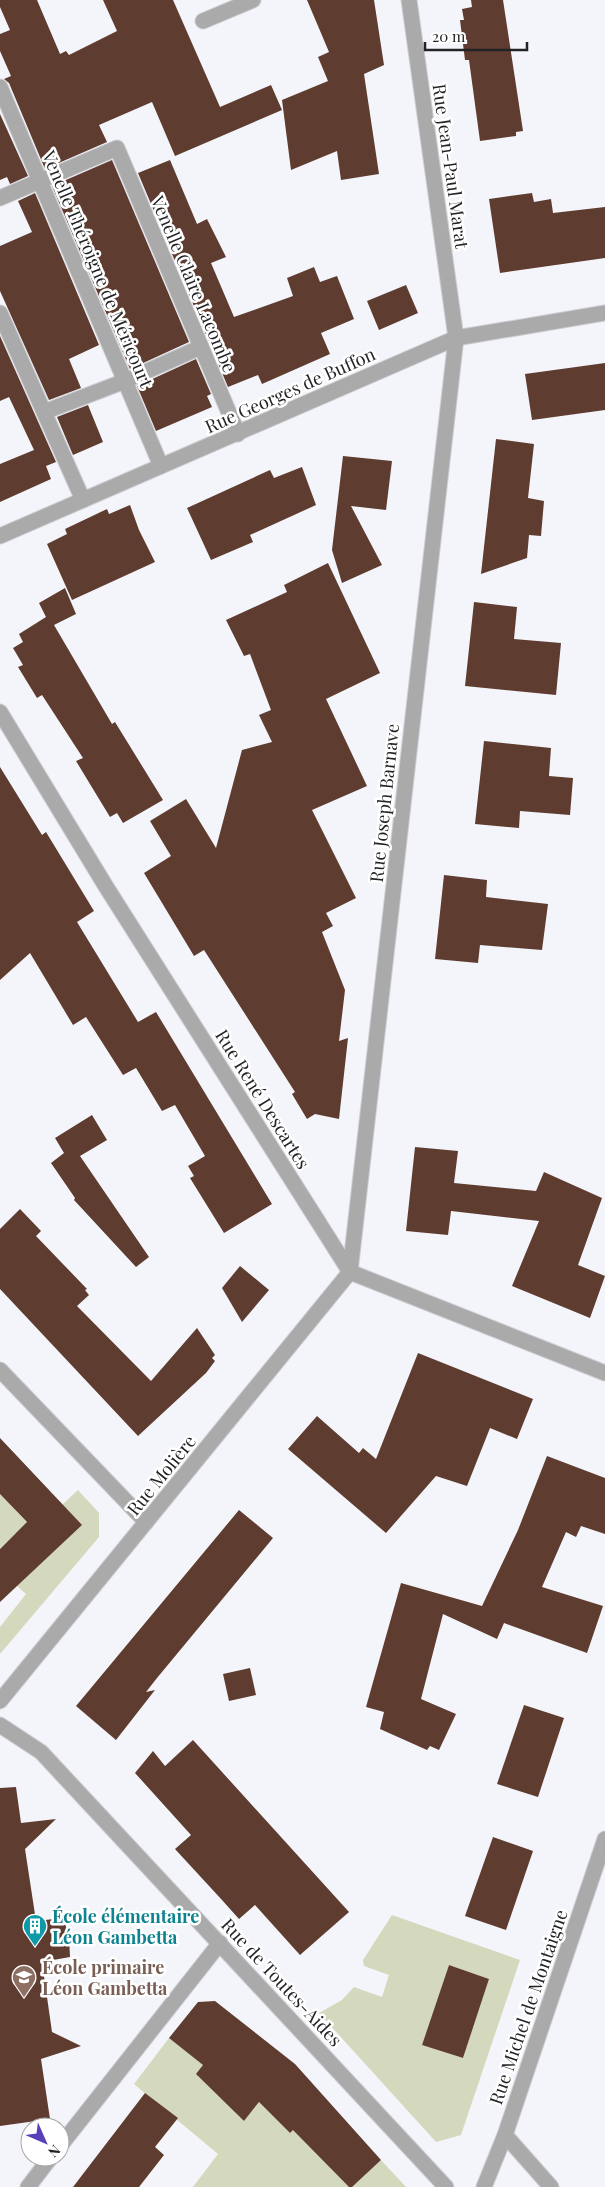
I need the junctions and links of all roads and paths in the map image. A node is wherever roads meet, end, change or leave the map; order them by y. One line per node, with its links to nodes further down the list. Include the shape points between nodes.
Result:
1 (409, 0): 9 (street, Rue Jean-Paul Marat)
2 (248, 2): 3 (street)
3 (203, 21)
4 (0, 87): 5 (street, Venelle Théroigne de Méricourt)
5 (40, 181): 6 (street); 10 (street, Venelle Claire Lacombe, via 117,148); 11 (street, Venelle Théroigne de Méricourt)
6 (0, 198)
7 (0, 313): 12 (street)
8 (605, 314): 9 (street, Rue Georges de Buffon)
9 (456, 338): 13 (street, Rue Georges de Buffon); 18 (street, Rue Joseph Barnave)
10 (201, 348): 11 (street); 13 (street, Venelle Claire Lacombe)
11 (125, 381): 12 (street); 14 (street, Venelle Théroigne de Méricourt)
12 (44, 412): 15 (street)
13 (238, 434): 14 (street, Rue Georges de Buffon)
14 (161, 466): 15 (street, Rue Georges de Buffon)
15 (83, 500): 16 (street, Rue Georges de Buffon)
16 (0, 536)
17 (0, 712): 18 (street, Rue René Descartes, via 105,885)
18 (350, 1272): 20 (street); 21 (street, Rue Molière)
19 (0, 1370): 21 (street)
20 (605, 1373)
21 (146, 1522): 22 (street, Rue Molière)
22 (0, 1701)
23 (0, 1725): 25 (street, Rue de Toutes-Aides, via 41,1752)
24 (605, 1839): 27 (street, Rue Michel de Montaigne)
25 (220, 1943): 26 (street); 30 (street, Rue de Toutes-Aides)
26 (70, 2133)
27 (505, 2135): 31 (street, Rue Michel de Montaigne); 32 (street)
28 (44, 2167): 29 (street)
29 (28, 2187)
30 (446, 2187)
31 (484, 2187)
32 (551, 2187)

